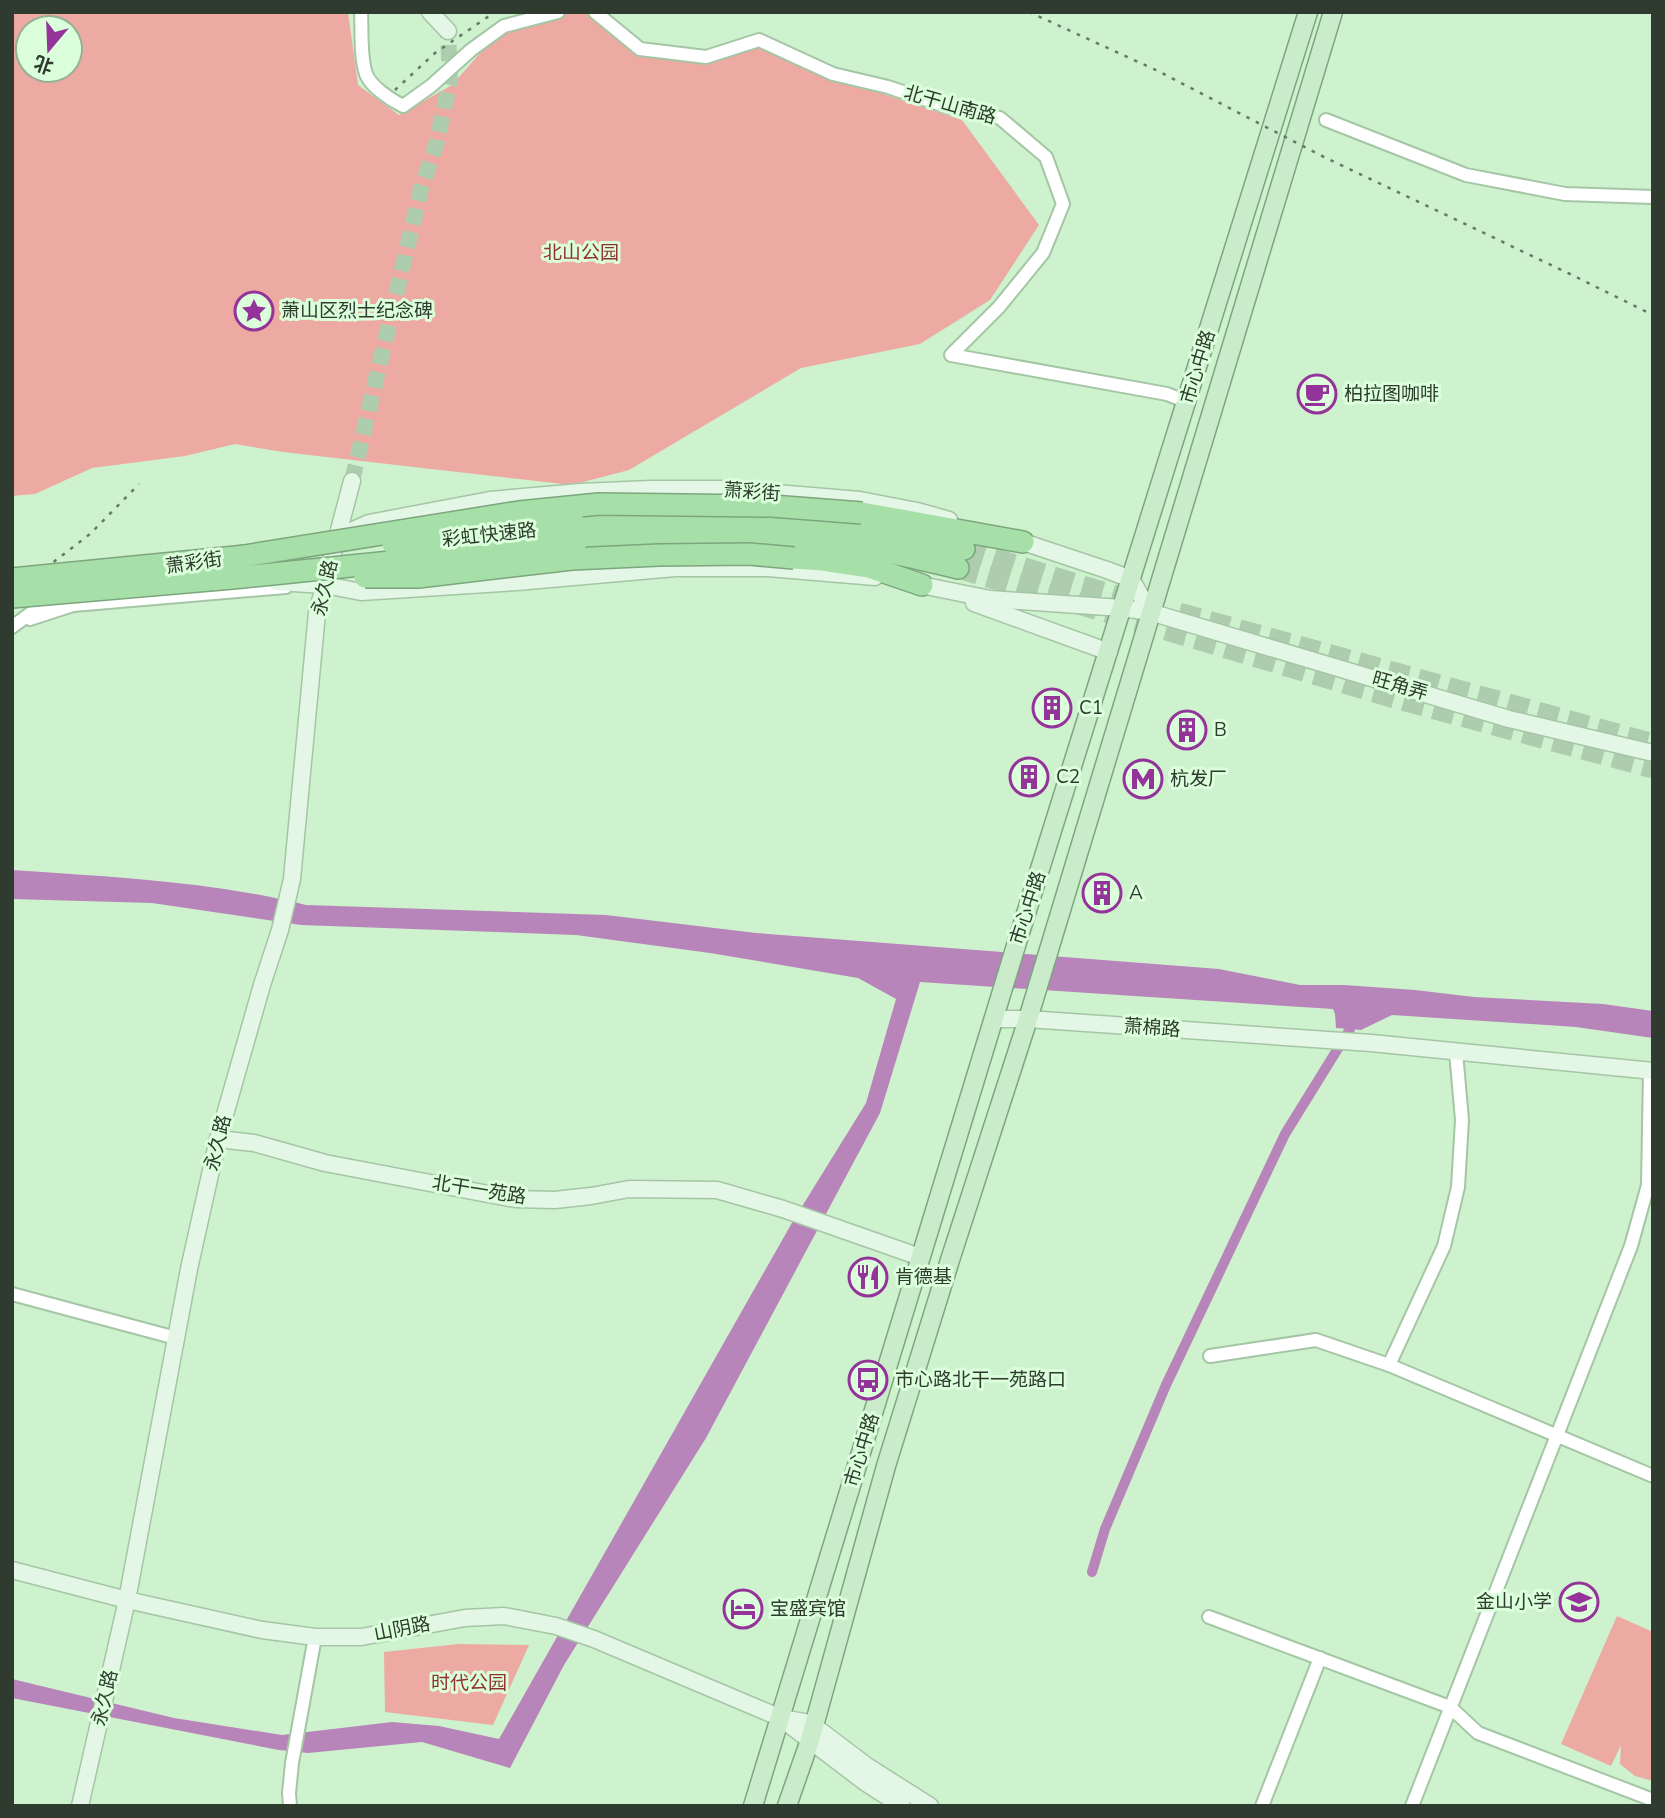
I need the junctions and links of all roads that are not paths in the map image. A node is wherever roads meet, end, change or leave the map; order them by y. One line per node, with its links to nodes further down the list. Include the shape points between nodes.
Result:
1 (361, 12): 3 (street, via 367,76 388,99 403,106 504,26)
2 (430, 12): 7 (main road)
3 (558, 12)
4 (595, 12): 10 (street, 北干山南路, via 640,49 706,57 759,40 833,74 1000,118 1046,157 1063,204 1043,253 951,355 1167,394)
5 (1308, 12): 10 (main road, 市心中路)
6 (1333, 12): 24 (main road, 市心中路)
7 (448, 31)
8 (1326, 120): 9 (street, via 1466,174 1564,194)
9 (1653, 197)
10 (1187, 402): 18 (main road, 市心中路)
11 (352, 481): 12 (main road, 永久路)
12 (337, 537): 13 (main road, 萧彩街, via 369,523 490,500 580,492 730,489 860,500 918,511); 16 (main road, 萧彩街, via 321,545); 19 (main road, 永久路); 25 (street, via 113,562 77,578)
13 (1023, 542): 15 (highway, bridge, via 862,513 772,506 599,504 519,512); 18 (main road, 萧彩街)
14 (961, 558): 15 (highway, 彩虹快速路, bridge, via 881,532 788,522 657,520 576,534 423,542)
15 (232, 568): 17 (highway, 彩虹快速路, bridge); 20 (highway, bridge, via 418,577 572,559 749,554 869,567); 22 (highway, 彩虹快速路, bridge)
16 (103, 575)
17 (12, 579)
18 (1131, 579): 23 (main road, 市心中路); 24 (main road)
19 (325, 585): 20 (main road, 萧彩街, via 361,592 675,568 782,569); 21 (main road, 萧彩街, via 256,581); 25 (street, via 73,606); 32 (main road, 永久路, via 317,614 292,879)
20 (922, 585): 23 (main road, 萧彩街, via 990,599); 26 (main road, 萧彩街)
21 (104, 594)
22 (12, 597)
23 (1122, 608): 24 (main road, 萧彩街); 26 (main road, 市心中路)
24 (1150, 612): 27 (main road, 旺角弄, via 1509,719); 29 (main road, 市心中路)
25 (15, 626)
26 (1109, 652): 28 (main road, 市心中路)
27 (1653, 753)
28 (994, 1019): 29 (main road, 萧棉路); 33 (main road, 市心中路)
29 (1028, 1020): 30 (main road, 萧棉路); 47 (main road, 市心中路, via 886,1466)
30 (1456, 1052): 31 (main road); 37 (street, via 1462,1120 1458,1187 1444,1247)
31 (1651, 1071): 38 (street, via 1648,1185 1632,1247)
32 (218, 1139): 33 (main road, 北干一苑路, via 515,1199 555,1200 629,1189 717,1190); 35 (main road, 永久路)
33 (920, 1257): 46 (main road, 市心中路)
34 (12, 1294): 35 (street)
35 (177, 1338): 41 (main road, 永久路)
36 (1210, 1356): 37 (street, via 1316,1340)
37 (1389, 1365): 38 (street)
38 (1557, 1436): 39 (street); 45 (street)
39 (1653, 1476)
40 (12, 1570): 41 (main road, 山阴路)
41 (127, 1600): 43 (main road, 山阴路); 49 (main road, 永久路)
42 (1209, 1616): 44 (street)
43 (315, 1637): 46 (main road, 山阴路, via 361,1637 465,1618 503,1616 594,1639); 50 (street, via 292,1763)
44 (1320, 1658): 45 (street); 55 (street)
45 (1450, 1707): 48 (street, via 1478,1733); 56 (street)
46 (781, 1718): 47 (main road, 山阴路); 51 (main road, 市心中路)
47 (812, 1733): 52 (main road, 市心中路); 53 (main road, 山阴路, via 866,1783); 54 (main road, 山阴路)
48 (1653, 1800)
49 (80, 1806)
50 (290, 1806)
51 (753, 1806)
52 (787, 1806)
53 (902, 1806)
54 (930, 1806)
55 (1262, 1806)
56 (1412, 1806)

